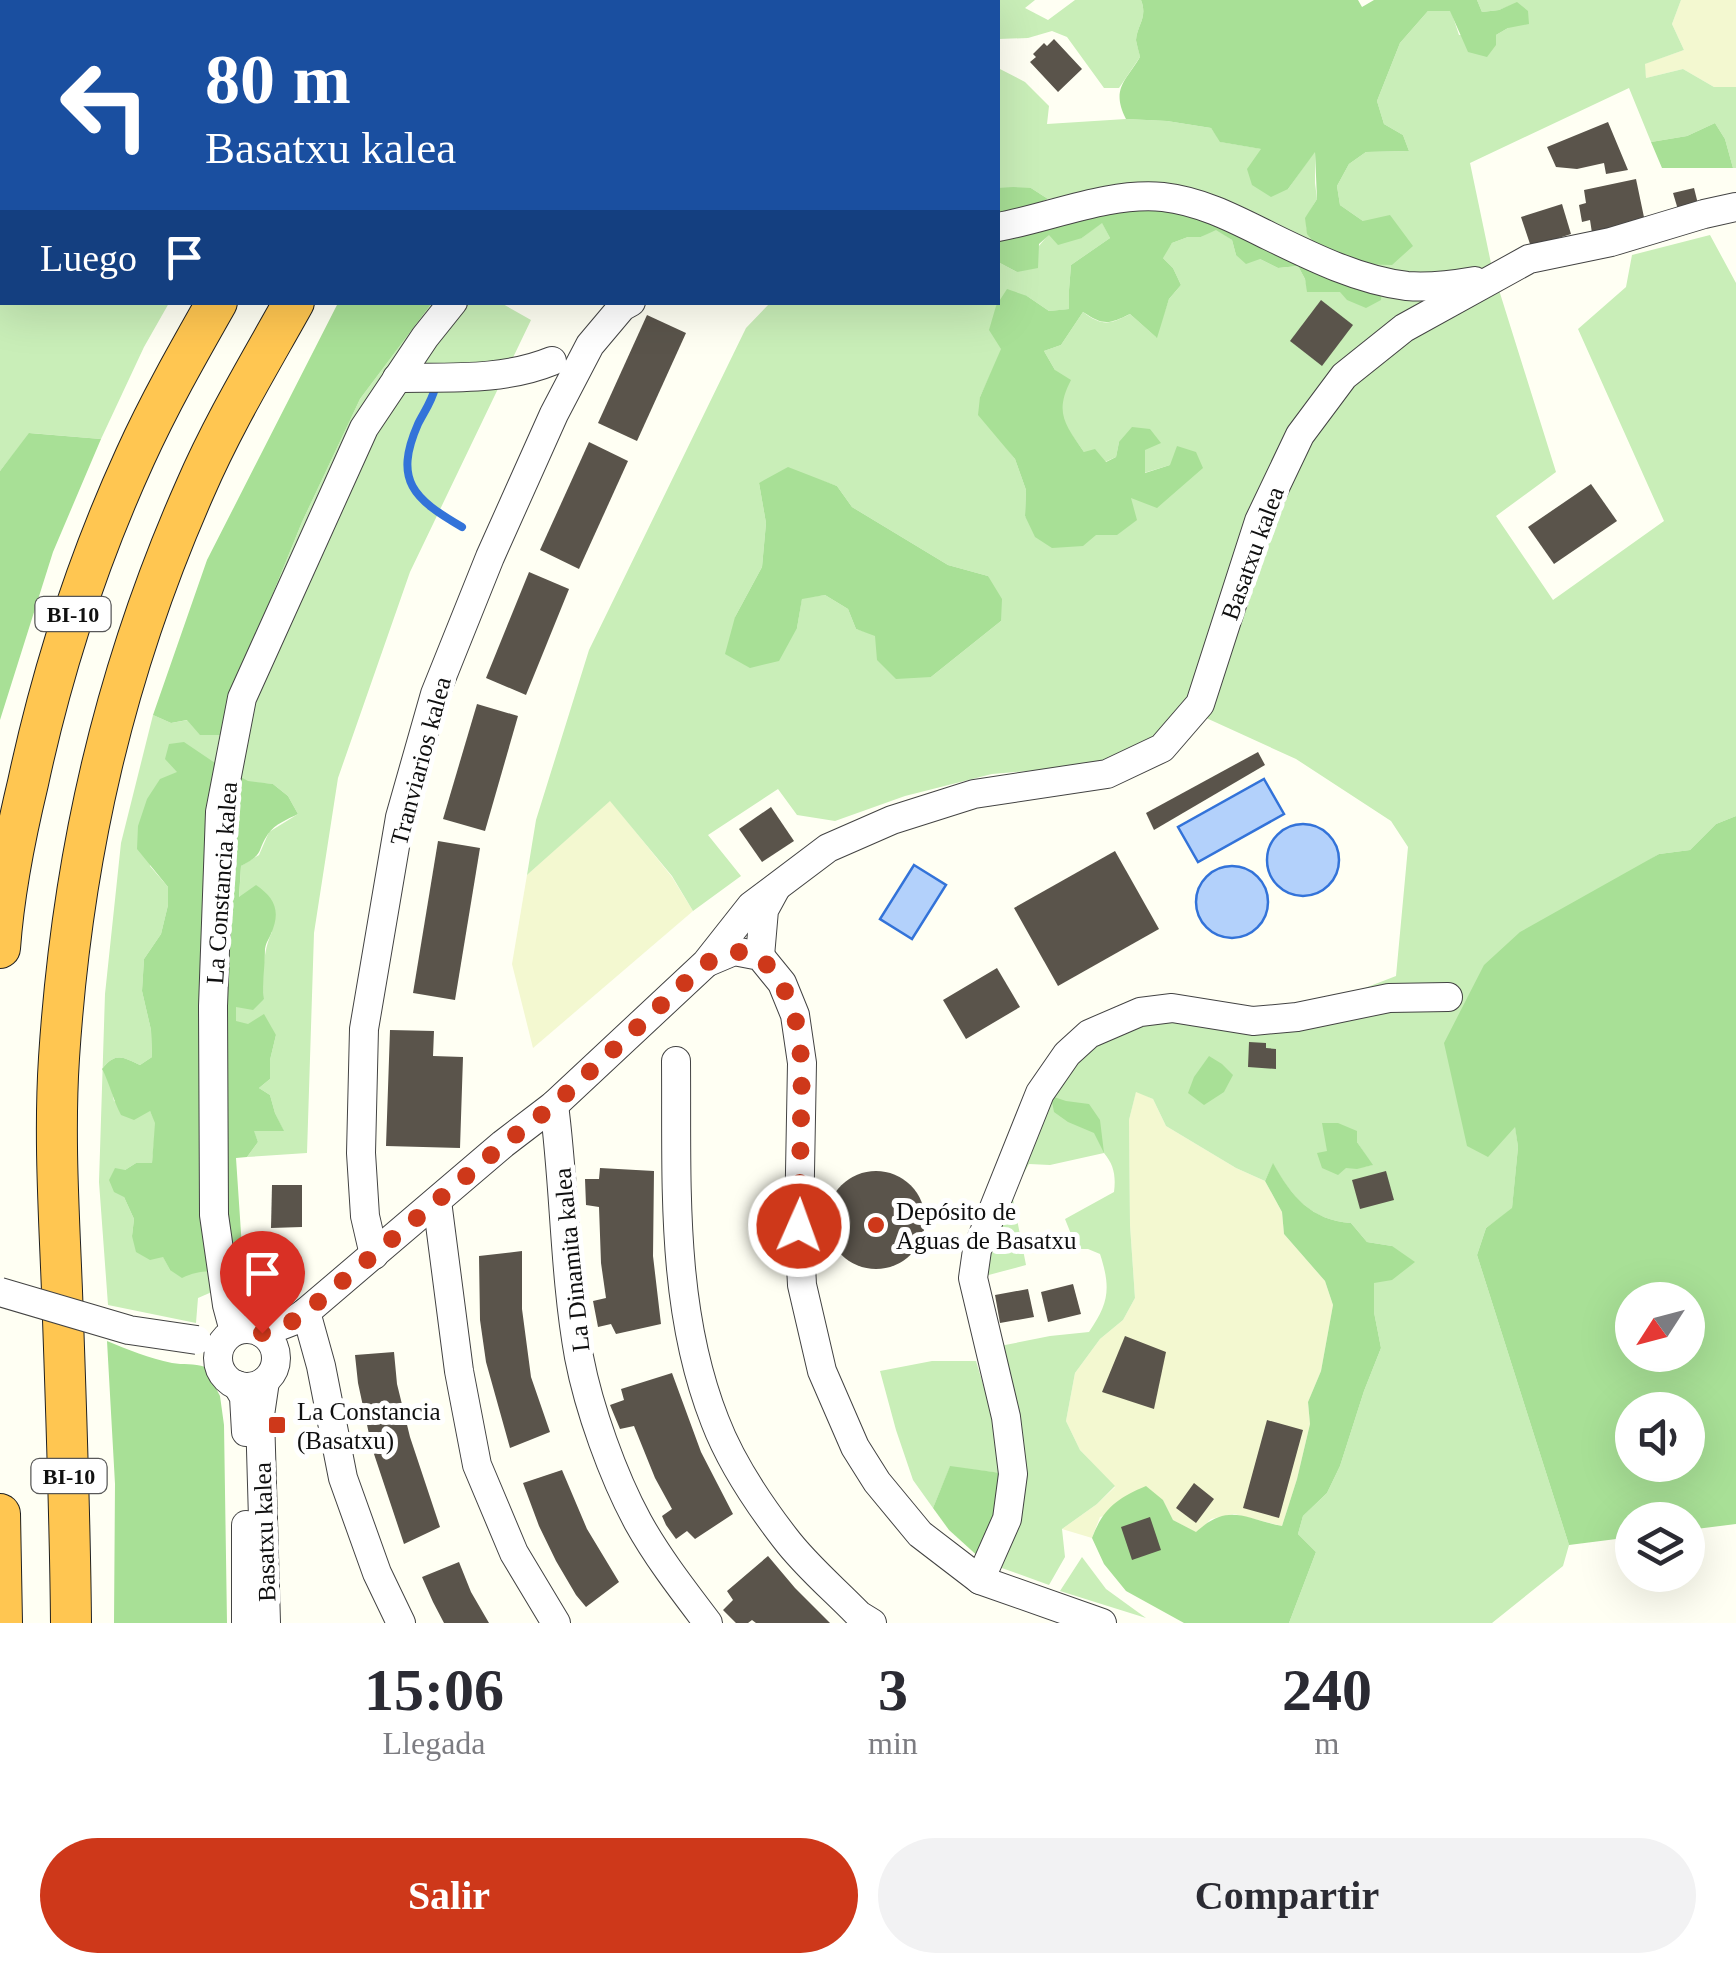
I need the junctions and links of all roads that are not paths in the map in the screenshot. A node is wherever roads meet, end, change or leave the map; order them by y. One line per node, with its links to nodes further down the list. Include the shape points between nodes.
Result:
1 (1736, 208): 3 (street, Basatxu kalea, via 1528,259)
2 (1000, 227): 3 (street, via 1114,198 1161,197 1196,203 1307,254 1405,286)
3 (1494, 278): 10 (street, Basatxu kalea, via 1404,328 1344,376 1300,435 1259,521 1200,704 1162,748 1107,774 974,794 892,820 828,848)
4 (215, 305): 11 (highway, BI-10, via 135,456 75,608 30,769)
5 (292, 305): 25 (highway, BI-10, via 213,452 139,630 96,786 72,921 58,1163)
6 (451, 305): 9 (street, La Constancia kalea)
7 (627, 305): 18 (street, Tranviarios kalea, via 590,346 490,557 435,694 400,817 364,1029 361,1153)
8 (552, 361): 9 (street, via 497,376)
9 (397, 378): 21 (street, La Constancia kalea, via 364,428 242,698 220,812 214,1216)
10 (777, 887): 12 (street, via 764,910); 13 (street, Basatxu kalea, via 751,906)
11 (0, 948)
12 (760, 956): 13 (street, via 734,951); 23 (street, via 782,984 798,1031 802,1284 822,1371 855,1448 878,1482 920,1534)
13 (706, 963): 16 (street, Basatxu kalea)
14 (1448, 997): 23 (street, via 1390,998 1253,1021 1172,1008 1140,1012 1089,1034 1067,1054 1040,1093 976,1250 973,1278 1013,1474 1008,1519)
15 (676, 1060): 31 (street, via 677,1234 692,1344 715,1422 787,1541)
16 (554, 1105): 17 (street, Basatxu kalea); 30 (street, La Dinamita kalea, via 575,1327 602,1436 638,1522)
17 (438, 1200): 18 (street, Basatxu kalea); 29 (street, via 478,1464 514,1553)
18 (374, 1255): 20 (street, Basatxu kalea)
19 (0, 1292): 21 (street, bridge, via 129,1330)
20 (299, 1316): 21 (street, Basatxu kalea); 28 (street, via 326,1391 343,1478)
21 (240, 1348): 26 (street, Basatxu kalea, via 247,1414); 27 (street, Basatxu kalea, via 260,1415)
22 (0, 1514): 24 (highway)
23 (980, 1580): 32 (street)
24 (2, 1623)
25 (71, 1623)
26 (246, 1623)
27 (266, 1623)
28 (401, 1623)
29 (556, 1623)
30 (708, 1623)
31 (872, 1623)
32 (1102, 1623)

